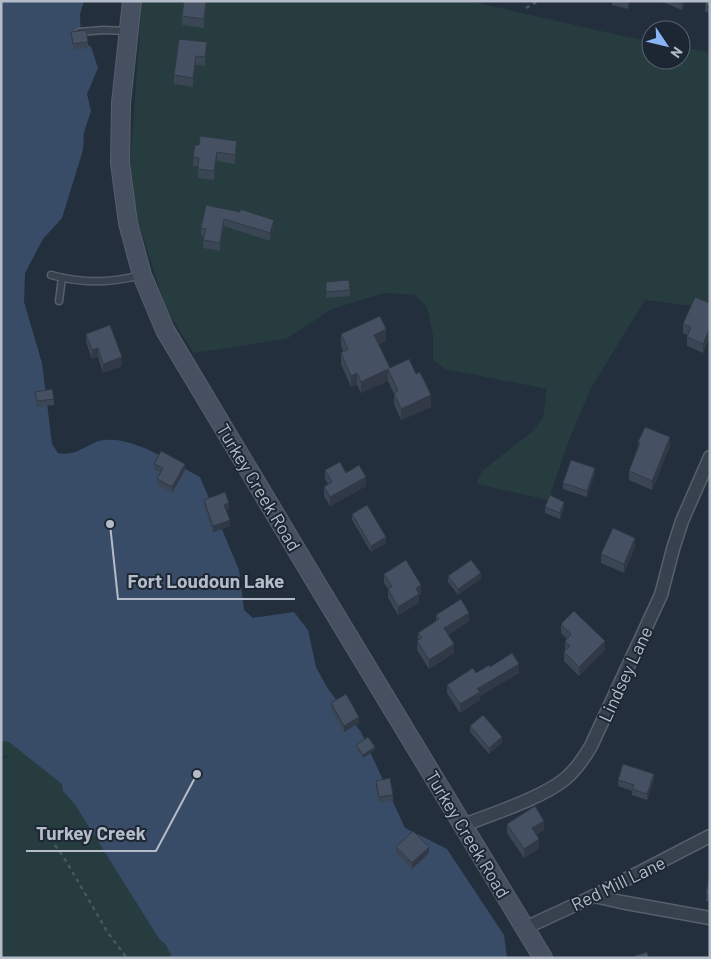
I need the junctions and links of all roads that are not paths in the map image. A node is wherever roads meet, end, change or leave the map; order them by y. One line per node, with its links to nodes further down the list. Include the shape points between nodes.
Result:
1 (132, 1): 2 (street, Turkey Creek Road)
2 (130, 31): 3 (lane); 5 (street, Turkey Creek Road, via 121,103 120,163 128,223)
3 (75, 32)
4 (51, 274): 6 (lane)
5 (142, 275): 6 (lane, via 114,280); 9 (street, Turkey Creek Road, via 165,330)
6 (62, 278): 7 (lane)
7 (59, 301)
8 (710, 457): 9 (street, Lindsey Lane, via 682,521 661,595 584,758 557,785)
9 (464, 826): 13 (street, Turkey Creek Road)
10 (710, 836): 11 (street, Red Mill Lane)
11 (594, 896): 12 (street); 13 (street, Red Mill Lane)
12 (710, 918)
13 (525, 928): 14 (street, Turkey Creek Road)
14 (543, 958)

